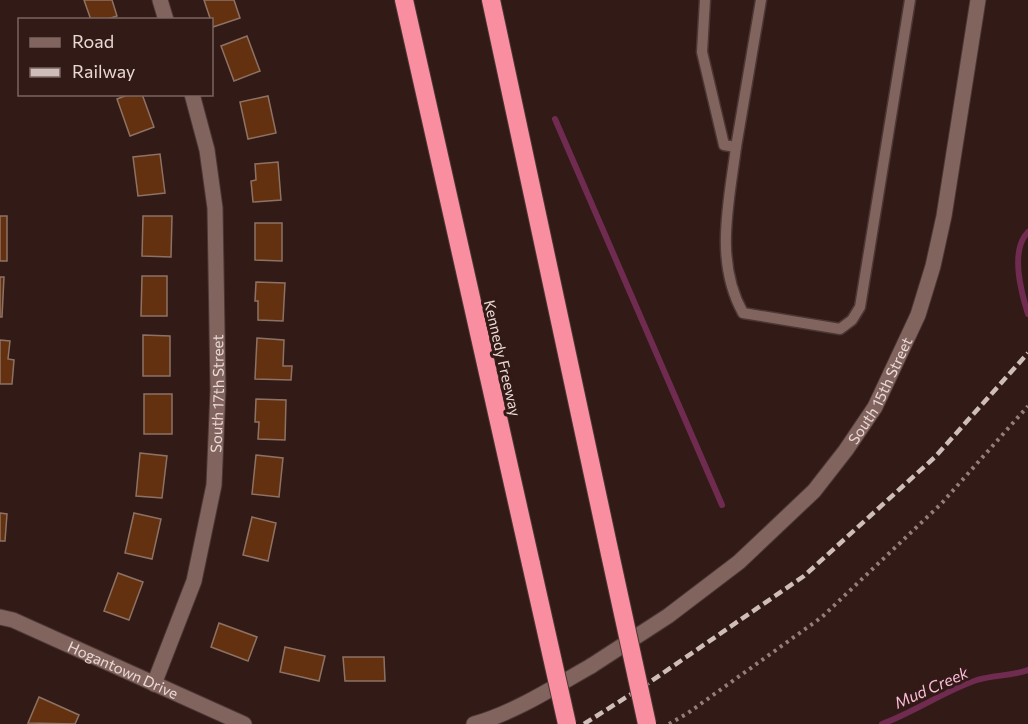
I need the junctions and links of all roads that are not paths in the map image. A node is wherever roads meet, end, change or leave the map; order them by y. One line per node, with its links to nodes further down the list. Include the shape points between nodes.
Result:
1 (160, 0): 8 (street)
2 (404, 0): 15 (highway, Kennedy Freeway, bridge)
3 (491, 0): 16 (highway, bridge)
4 (705, 0): 10 (lane, via 702,52 724,145)
5 (761, 0): 10 (lane)
6 (910, 0): 10 (lane, via 860,307 840,329 743,313 728,277 725,252)
7 (978, 0): 14 (street, South 15th Street, via 933,266 918,315 875,407 846,450 814,491 762,541 668,616 542,694)
8 (165, 18)
9 (193, 96): 12 (street, South 17th Street, via 207,150 215,208 218,390 214,485 194,581)
10 (736, 147)
11 (0, 617): 12 (street, Hogantown Drive)
12 (154, 684): 13 (street, Hogantown Drive)
13 (244, 724)
14 (474, 724)
15 (567, 724)
16 (647, 724)

